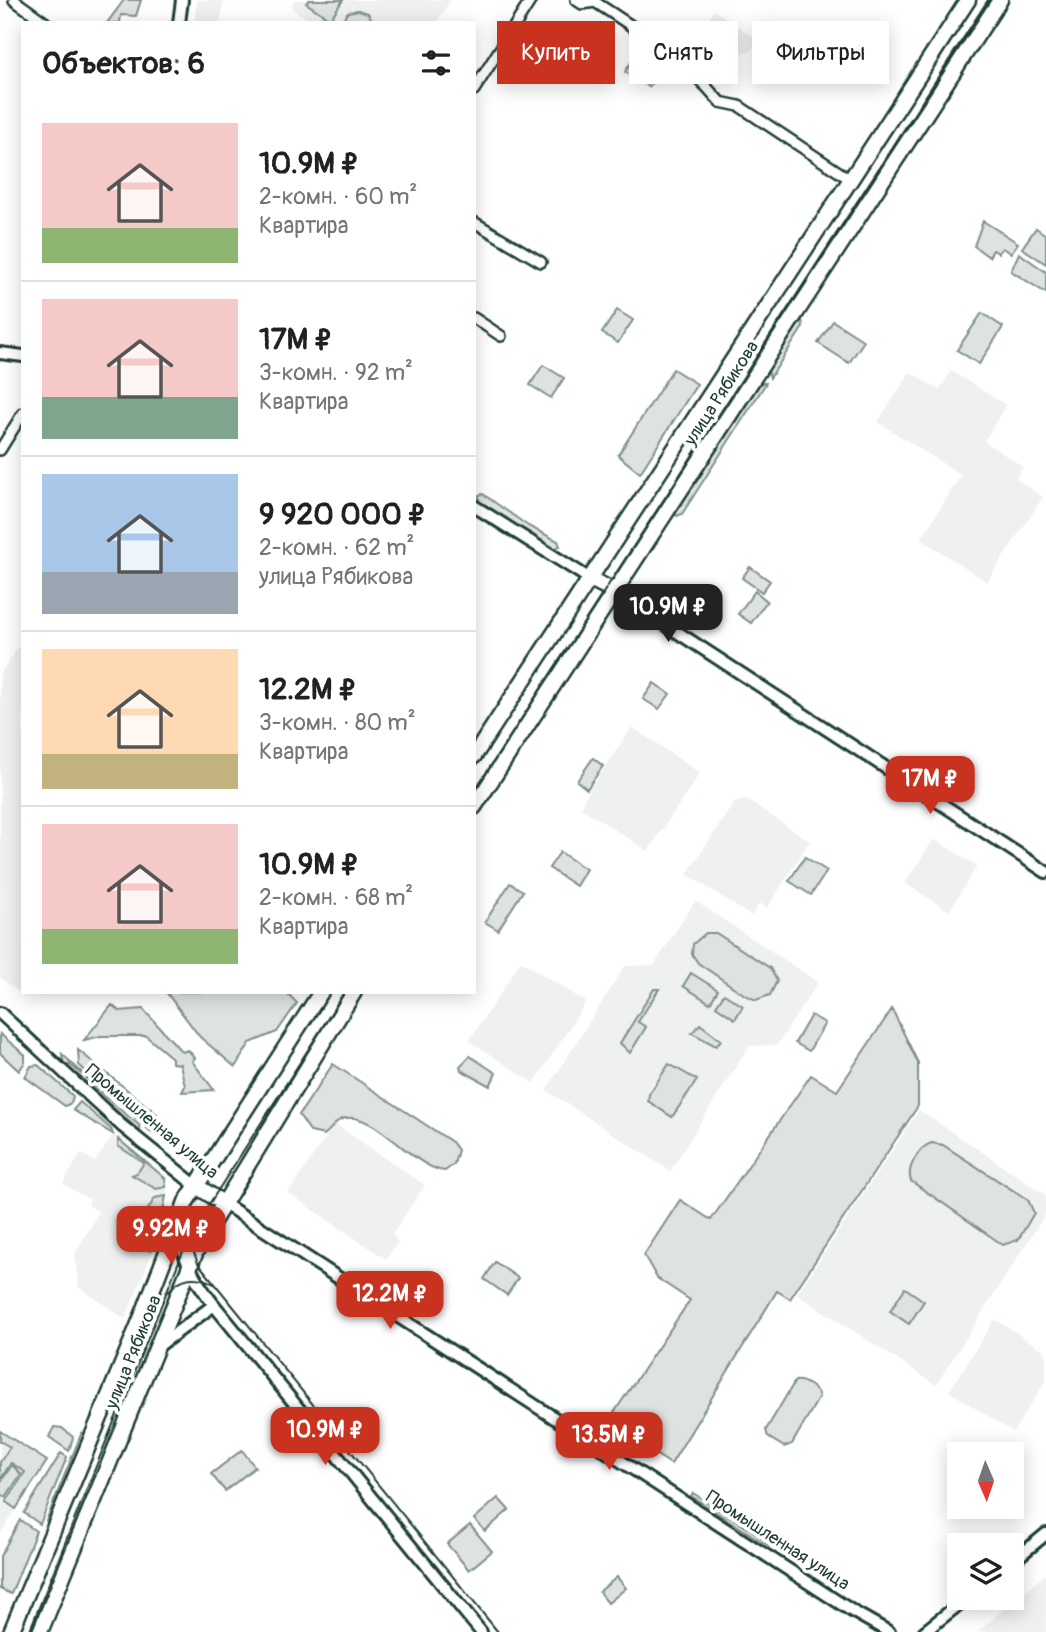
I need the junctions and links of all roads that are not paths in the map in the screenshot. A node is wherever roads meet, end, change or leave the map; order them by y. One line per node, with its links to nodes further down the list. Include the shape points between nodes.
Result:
1 (14, 0): 7 (street)
2 (182, 0): 8 (street)
3 (531, 0): 9 (street)
4 (576, 0): 10 (street, via 595,2 650,38 704,81 720,102 739,106)
5 (968, 0): 10 (main road, улица Рябикова)
6 (1000, 0): 21 (main road, улица Рябикова)
7 (43, 21)
8 (179, 21)
9 (476, 87)
10 (851, 180): 20 (main road, улица Рябикова)
11 (476, 223): 12 (street)
12 (541, 262)
13 (476, 319): 14 (street)
14 (501, 336)
15 (0, 353): 16 (street)
16 (21, 356)
17 (21, 416): 18 (street)
18 (0, 450)
19 (476, 507): 20 (street)
20 (590, 579): 21 (main road); 22 (main road, улица Рябикова)
21 (614, 591): 23 (main road, улица Рябикова); 24 (street)
22 (476, 753)
23 (476, 804)
24 (1046, 872)
25 (320, 994): 28 (main road, улица Рябикова)
26 (353, 994): 29 (main road, улица Рябикова)
27 (0, 1013): 28 (street, Промышленная улица, via 122,1126)
28 (195, 1185): 29 (main road, Промышленная улица); 30 (main road, улица Рябикова)
29 (223, 1203): 31 (main road, улица Рябикова); 42 (street, Промышленная улица)
30 (181, 1213): 31 (street, via 181,1245); 39 (main road, улица Рябикова)
31 (188, 1266): 32 (street); 33 (main road, улица Рябикова)
32 (214, 1305): 33 (street); 41 (street)
33 (155, 1349): 40 (main road, улица Рябикова)
34 (1046, 1534): 35 (street)
35 (1024, 1552)
36 (952, 1610): 43 (street)
37 (0, 1627): 38 (street)
38 (5, 1632)
39 (11, 1632)
40 (40, 1632)
41 (481, 1632)
42 (890, 1632)
43 (924, 1632)

